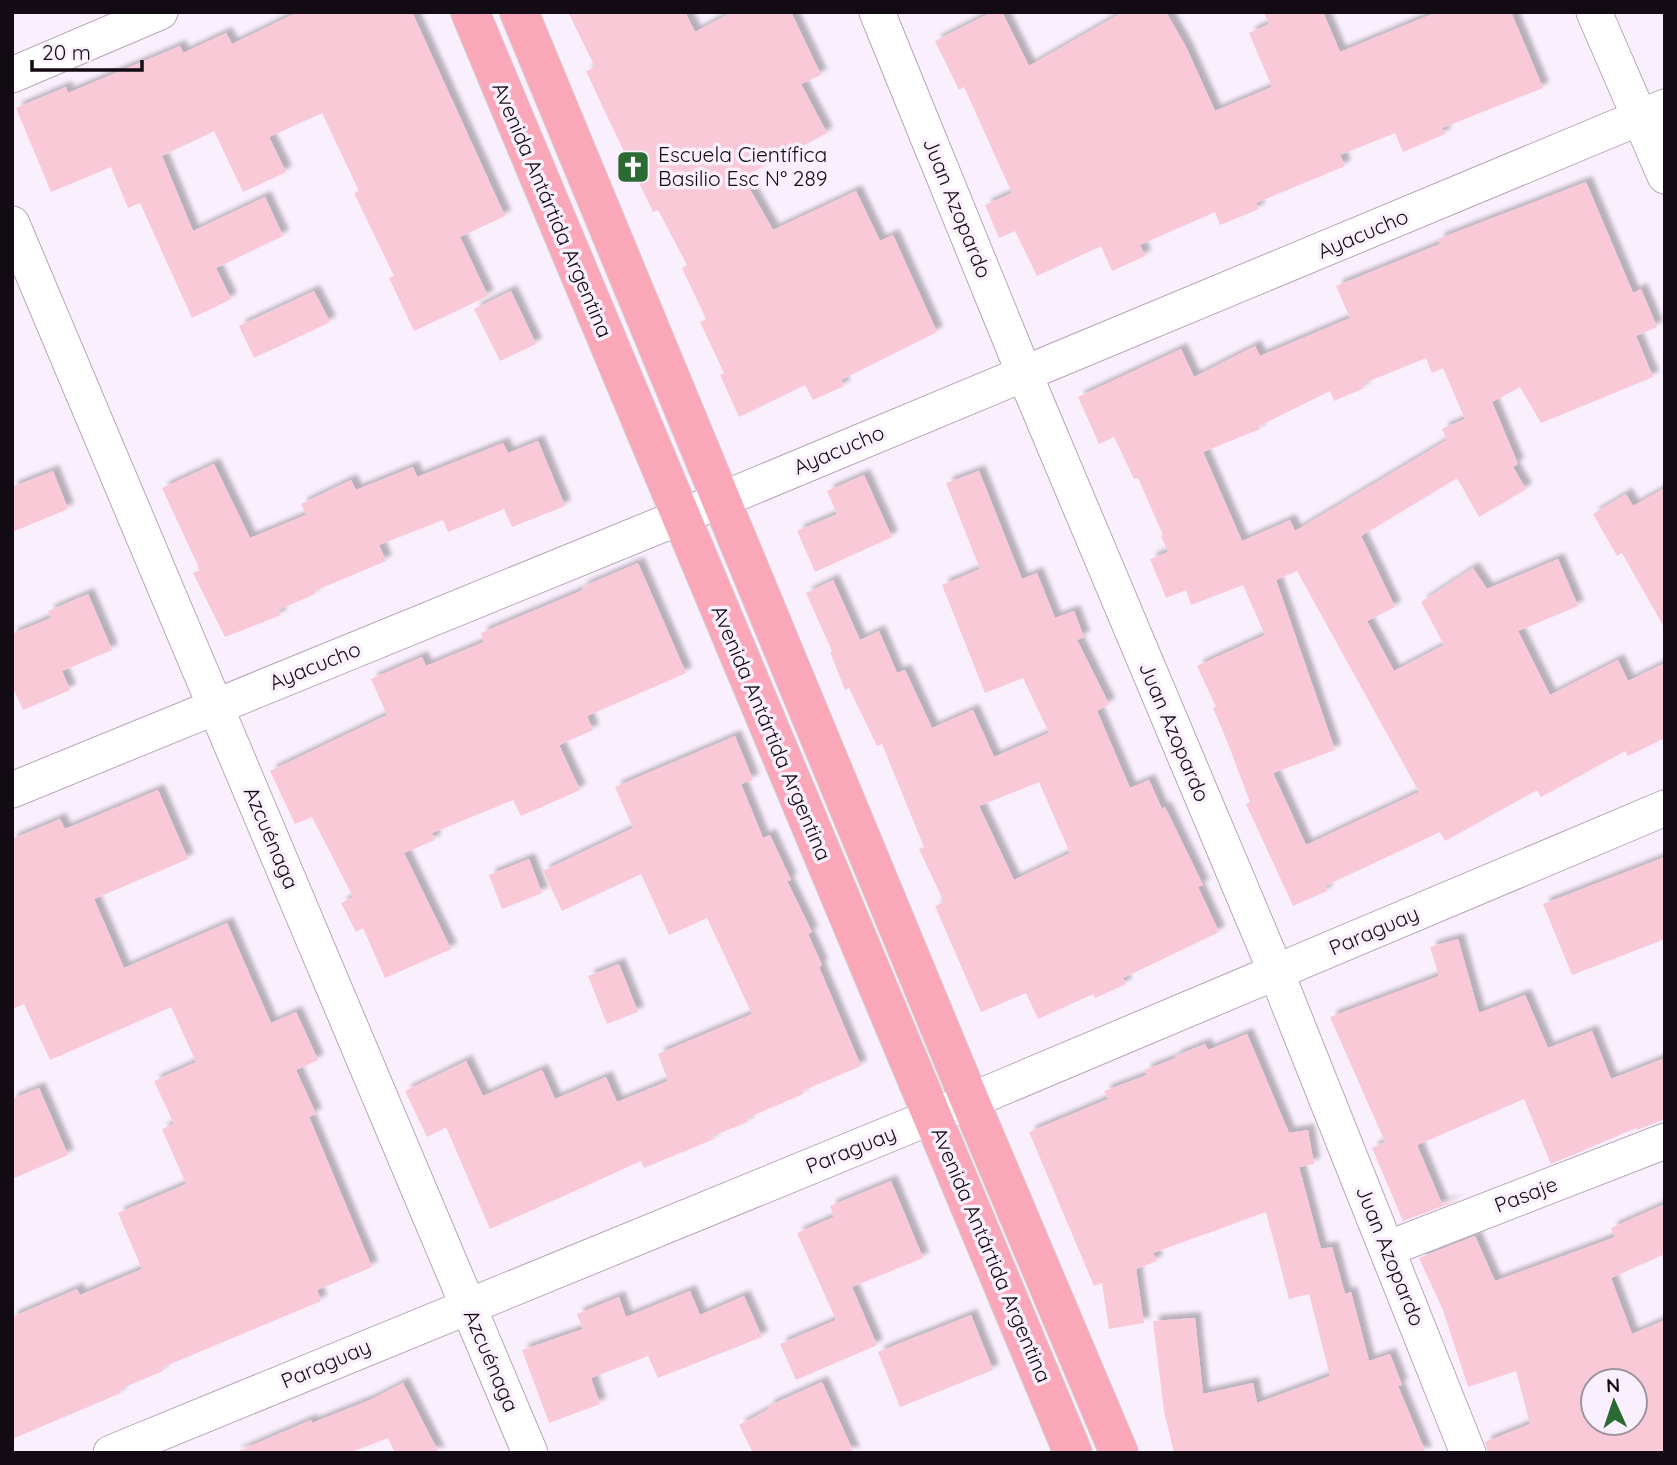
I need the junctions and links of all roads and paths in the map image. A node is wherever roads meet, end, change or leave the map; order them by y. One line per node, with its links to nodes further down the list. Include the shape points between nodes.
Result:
1 (160, 12): 6 (street)
2 (470, 12): 12 (main road, Avenida Antártida Argentina)
3 (519, 12): 11 (main road, Avenida Antártida Argentina)
4 (877, 12): 10 (street, Juan Azopardo)
5 (1594, 12): 7 (street)
6 (12, 75)
7 (1652, 112): 8 (street); 10 (street, Ayacucho)
8 (1665, 176)
9 (12, 225): 13 (street, Azcuénaga)
10 (1024, 373): 11 (street, Ayacucho); 16 (street, Juan Azopardo)
11 (722, 500): 12 (street, Ayacucho); 17 (main road, Avenida Antártida Argentina)
12 (680, 517): 13 (street, Ayacucho); 18 (main road, Avenida Antártida Argentina)
13 (216, 706): 14 (street, Ayacucho); 21 (street, Azcuénaga)
14 (12, 790)
15 (1665, 808): 16 (street, Paraguay)
16 (1276, 972): 17 (street, Paraguay); 20 (street, Juan Azopardo)
17 (971, 1101): 18 (street, Paraguay); 25 (main road, Avenida Antártida Argentina)
18 (933, 1117): 21 (street, Paraguay); 24 (main road, Avenida Antártida Argentina)
19 (1665, 1141): 20 (street, Pasaje)
20 (1387, 1249): 26 (street, Juan Azopardo)
21 (467, 1305): 22 (street, Paraguay); 23 (street, Azcuénaga)
22 (111, 1453)
23 (530, 1453)
24 (1073, 1453)
25 (1119, 1453)
26 (1468, 1453)

